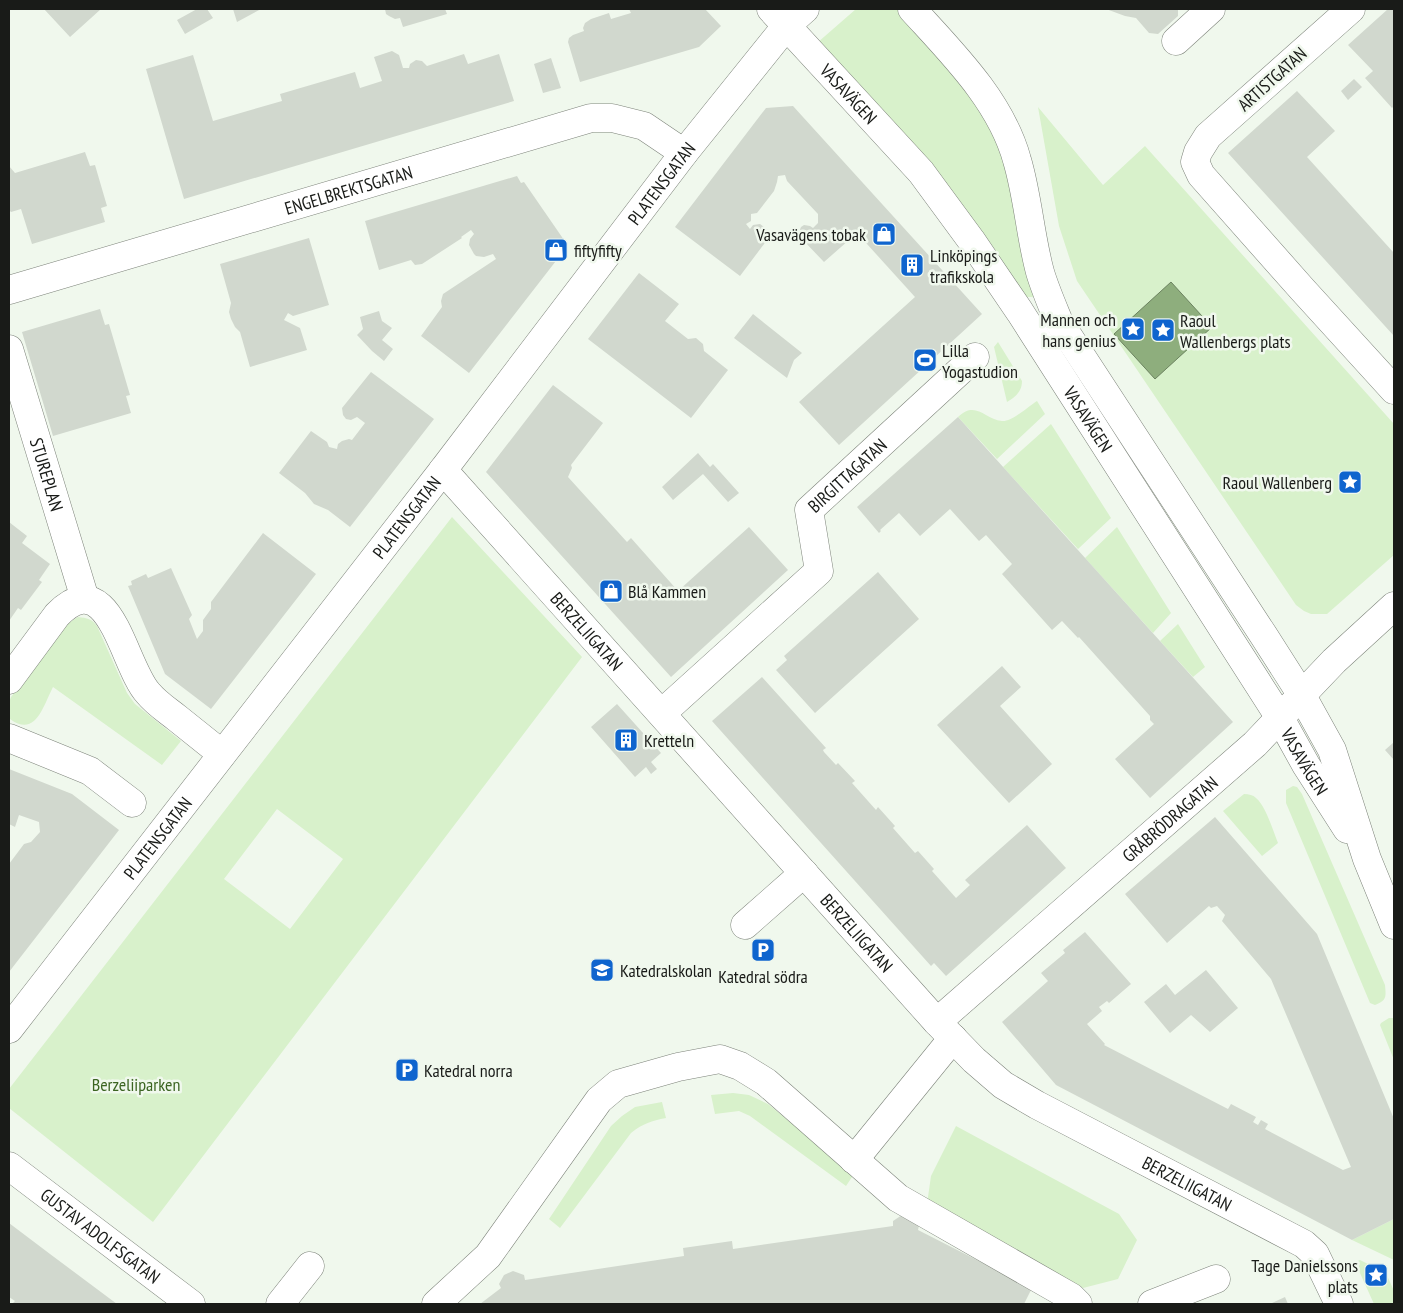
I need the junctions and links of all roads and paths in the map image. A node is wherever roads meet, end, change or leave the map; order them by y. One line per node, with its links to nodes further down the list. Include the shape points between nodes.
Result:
1 (912, 9): 15 (street, VASAVÄGEN, via 980,87 998,115 1017,160 1040,272 1059,322)
2 (1211, 9): 5 (street)
3 (1351, 9): 10 (street, ARTISTGATAN, via 1208,136 1195,162 1201,175)
4 (788, 14): 6 (street, PLATENSGATAN); 17 (street, VASAVÄGEN, via 921,172 971,240)
5 (1176, 41)
6 (684, 153): 7 (street, ENGELBREKTSGATAN, via 644,126 612,118 591,118); 11 (street, PLATENSGATAN)
7 (9, 290)
8 (9, 350): 12 (street, STUREPLAN)
9 (975, 357): 16 (street, BIRGITTAGATAN, via 809,510 819,571)
10 (1394, 390)
11 (443, 470): 16 (street, BERZELIIGATAN); 19 (street, PLATENSGATAN)
12 (85, 599): 14 (street, via 64,608); 19 (street, via 96,602 111,620 147,692)
13 (1394, 606): 15 (street, GRÅBRÖDRAGATAN)
14 (9, 680)
15 (1301, 694): 17 (street, GRÅBRÖDRAGATAN); 21 (street, VASAVÄGEN, via 1332,750)
16 (662, 713): 22 (street, BERZELIIGATAN)
17 (1280, 718): 21 (street, VASAVÄGEN); 26 (street, GRÅBRÖDRAGATAN)
18 (9, 738): 20 (street, via 90,771)
19 (222, 754): 25 (street, PLATENSGATAN)
20 (132, 803)
21 (1367, 859): 23 (street, VASAVÄGEN)
22 (804, 873): 24 (street); 26 (street, BERZELIIGATAN)
23 (1393, 917)
24 (745, 926)
25 (9, 1029)
26 (945, 1030): 27 (street, GRÅBRÖDRAGATAN); 36 (street, BERZELIIGATAN, via 1003,1085 1036,1105 1304,1244 1315,1254)
27 (854, 1160): 33 (street, via 766,1082 740,1066 720,1059 618,1084 599,1100 488,1256); 34 (street, via 898,1198)
28 (9, 1166): 31 (street, GUSTAV ADOLFSGATAN)
29 (310, 1266): 32 (street)
30 (1216, 1279): 35 (street)
31 (191, 1304)
32 (280, 1304)
33 (436, 1304)
34 (1078, 1304)
35 (1152, 1304)
36 (1338, 1304)

